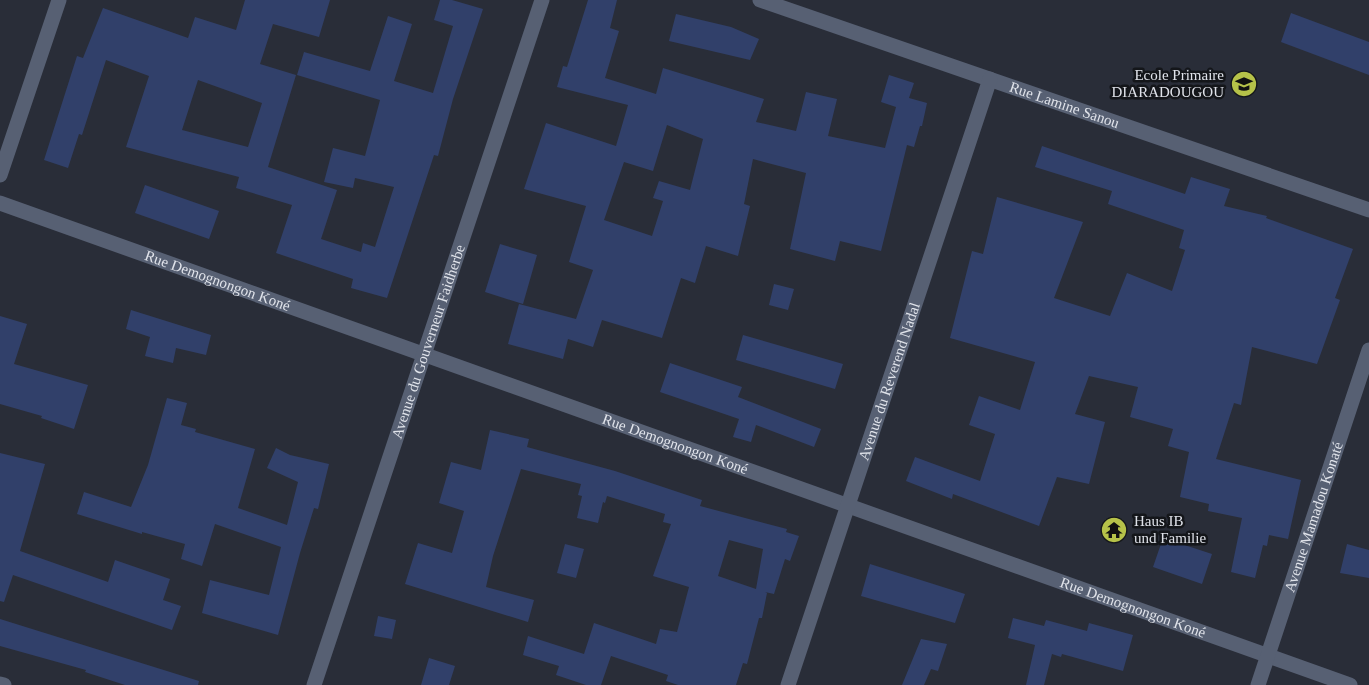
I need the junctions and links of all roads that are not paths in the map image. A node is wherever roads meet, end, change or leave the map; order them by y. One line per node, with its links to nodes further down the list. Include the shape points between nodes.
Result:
1 (59, 0): 5 (street)
2 (542, 0): 9 (street, Avenue du Gouverneur Faidherbe)
3 (760, 0): 4 (street, Rue Lamine Sanou)
4 (990, 79): 7 (street, Rue Lamine Sanou); 10 (street, Avenue du Reverend Nadal)
5 (0, 175)
6 (0, 203): 9 (street, Rue Demognongon Koné)
7 (1369, 210)
8 (1369, 350): 11 (street, Avenue Mamadou Konaté)
9 (424, 355): 10 (street, Rue Demognongon Koné); 14 (street, Avenue du Gouverneur Faidherbe)
10 (848, 506): 11 (street, Rue Demognongon Koné); 15 (street, Avenue du Reverend Nadal)
11 (1267, 656): 16 (street, Avenue Mamadou Konaté); 17 (street, Rue Demognongon Koné)
12 (0, 684): 13 (street)
13 (4, 685)
14 (314, 685)
15 (788, 685)
16 (1258, 685)
17 (1350, 685)

